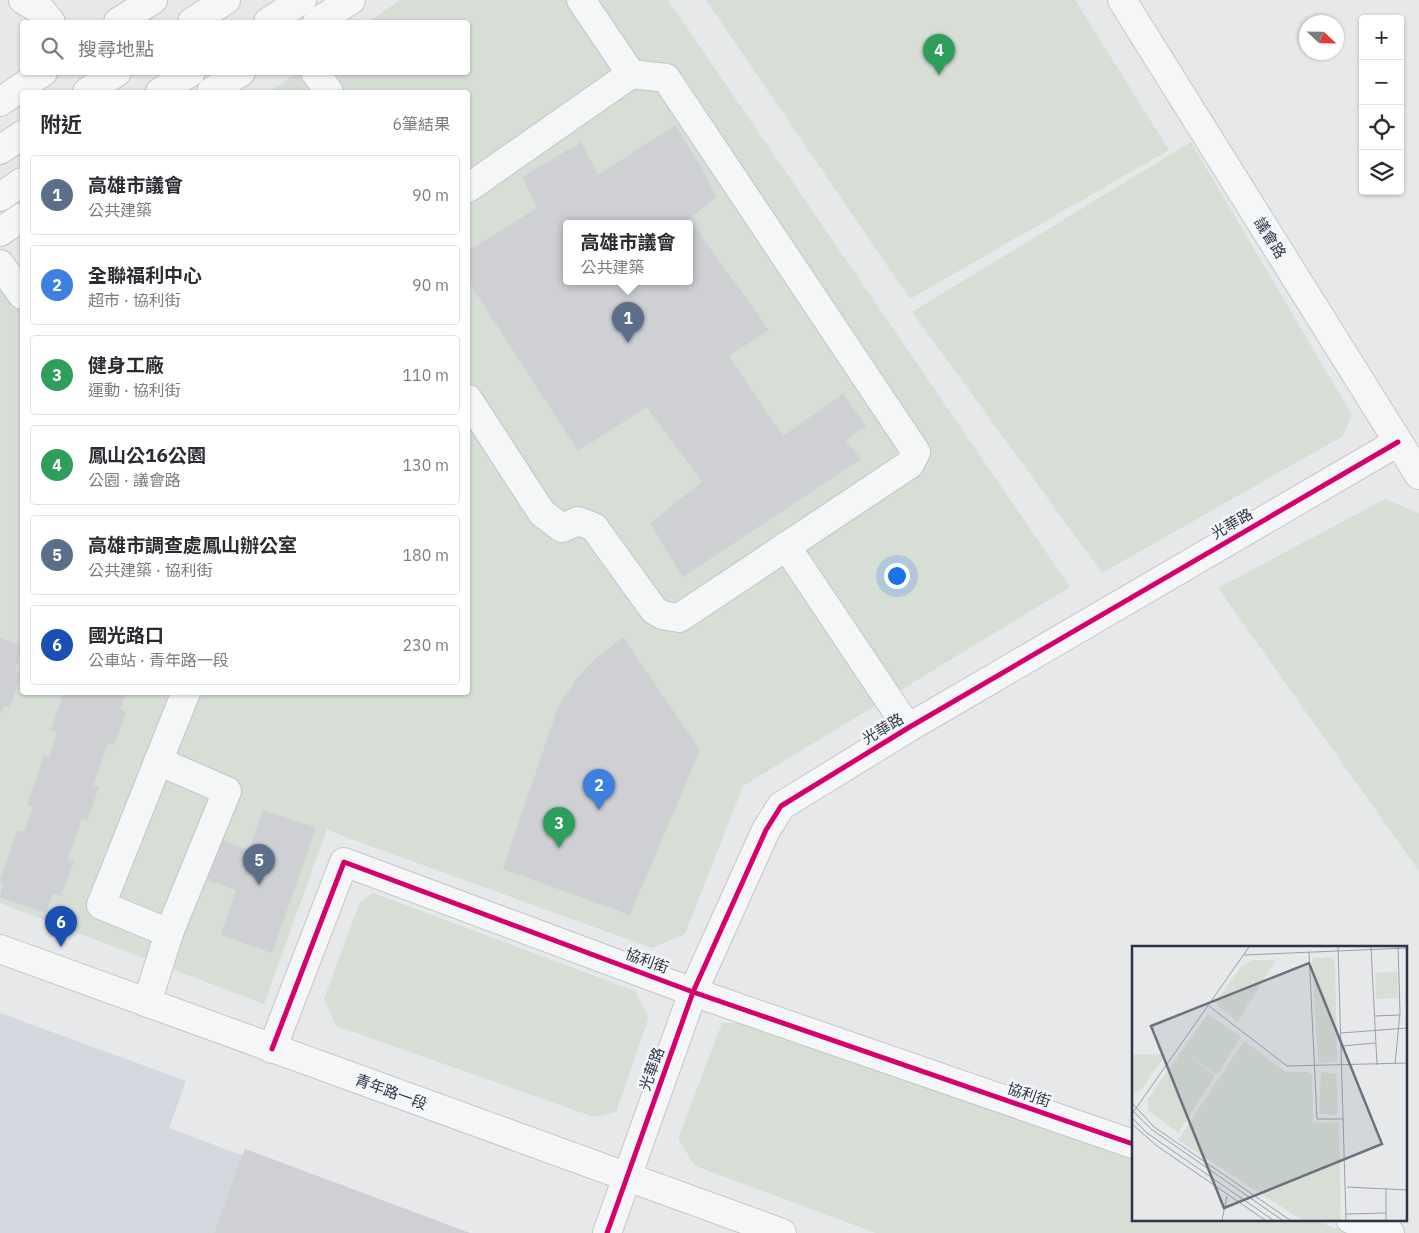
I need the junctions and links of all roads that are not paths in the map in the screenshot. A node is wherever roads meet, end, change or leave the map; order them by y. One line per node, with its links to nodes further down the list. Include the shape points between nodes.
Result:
1 (23, 0): 9 (street, via 42,11)
2 (153, 0): 10 (street)
3 (226, 0): 11 (street)
4 (302, 0): 8 (street)
5 (351, 0): 12 (street)
6 (581, 0): 13 (street)
7 (1122, 0): 34 (street, 議會路)
8 (272, 16)
9 (49, 20)
10 (121, 20)
11 (195, 20)
12 (320, 20)
13 (631, 74): 27 (street); 36 (street, via 666,78 916,452 910,464)
14 (39, 75): 23 (street)
15 (112, 75): 19 (street)
16 (186, 75): 20 (street)
17 (236, 75): 21 (street)
18 (317, 75): 22 (street)
19 (90, 90)
20 (163, 90)
21 (214, 90)
22 (328, 90)
23 (0, 102)
24 (20, 136): 25 (street)
25 (0, 150)
26 (20, 183): 28 (street)
27 (470, 187)
28 (0, 197)
29 (20, 218): 30 (street)
30 (0, 232)
31 (0, 264): 32 (street)
32 (20, 292)
33 (470, 402): 36 (street, via 542,513 562,528 578,521 594,527 654,610 662,615 679,618)
34 (1398, 442): 35 (street, 議會路); 38 (street, 光華路)
35 (1419, 475)
36 (786, 546): 38 (street)
37 (185, 695): 39 (street)
38 (908, 728): 42 (street, 光華路, via 781,806 766,830)
39 (158, 761): 40 (street, via 101,905); 40 (street, via 227,791)
40 (169, 934): 43 (street)
41 (0, 949): 43 (street, 青年路一段)
42 (694, 992): 44 (street, 協利街, via 344,862); 45 (street, 協利街); 46 (street, 光華路)
43 (147, 1003): 44 (street, 青年路一段)
44 (272, 1049): 46 (street, 青年路一段)
45 (1132, 1144)
46 (625, 1176): 48 (street, 青年路一段); 49 (street, 光華路)
47 (1353, 1220): 50 (street)
48 (775, 1232)
49 (607, 1233)
50 (1390, 1233)

